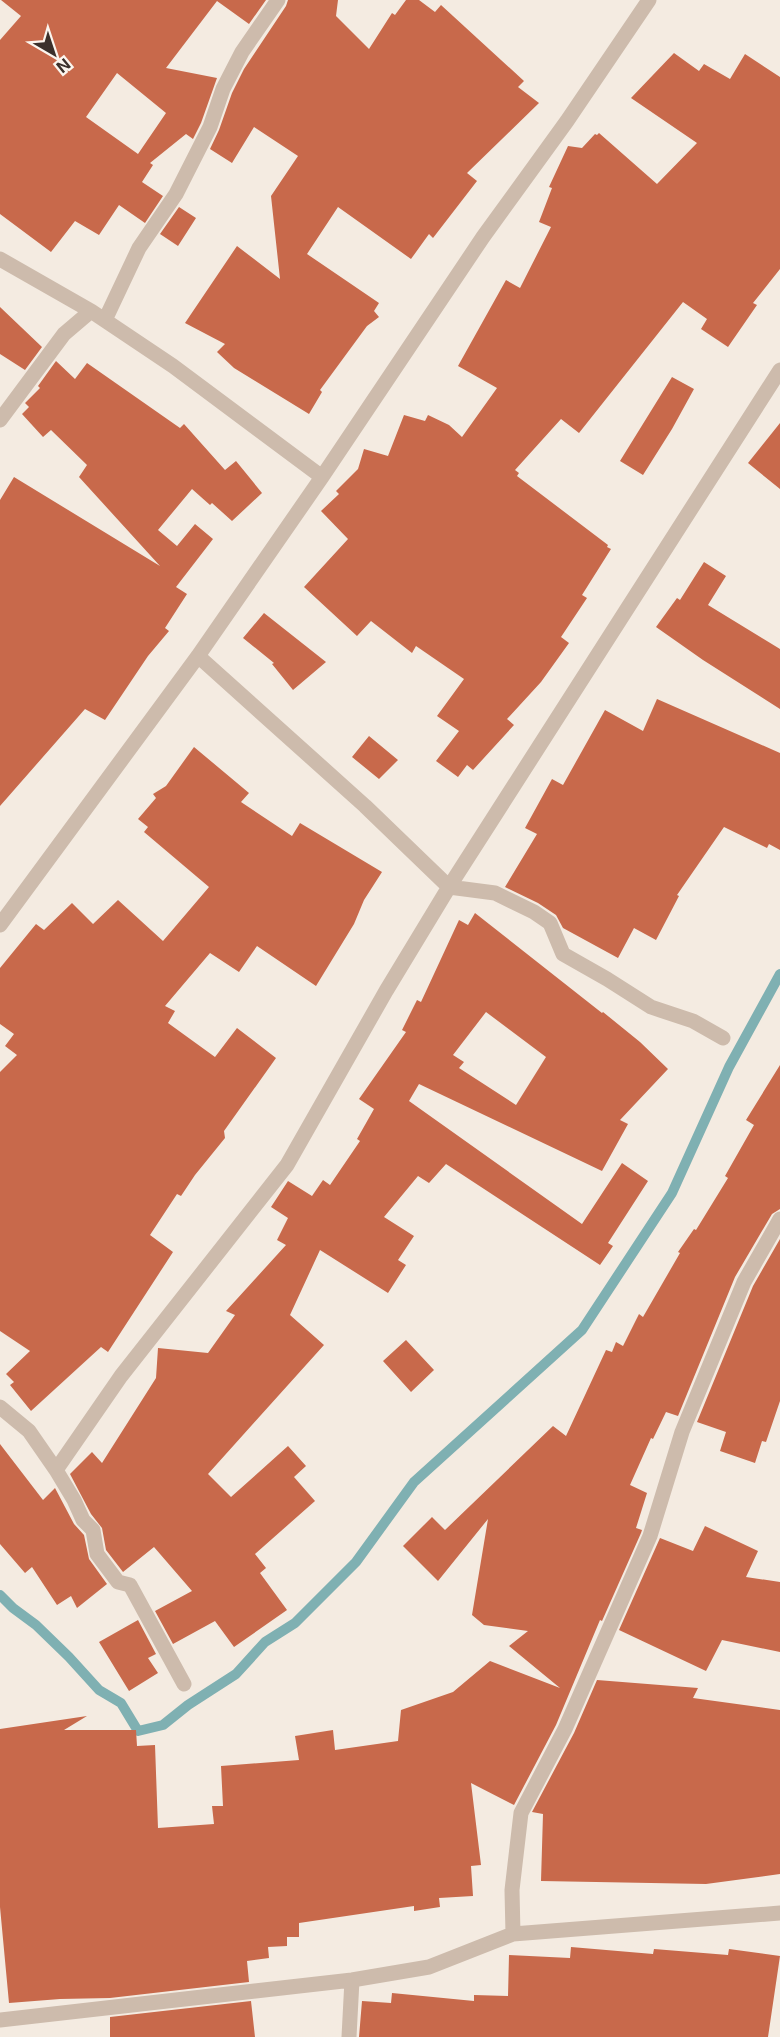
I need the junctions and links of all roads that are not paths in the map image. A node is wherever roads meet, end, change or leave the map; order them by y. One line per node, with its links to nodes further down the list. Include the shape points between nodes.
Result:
1 (278, 0): 5 (street, via 242,52 176,194 139,248)
2 (650, 0): 8 (street, via 483,237)
3 (0, 259): 4 (street)
4 (91, 311): 5 (street); 7 (street, via 64,334)
5 (105, 320): 8 (street)
6 (780, 370): 10 (street)
7 (0, 420)
8 (322, 477): 9 (street)
9 (198, 656): 10 (street, via 380,820); 11 (street)
10 (449, 888): 12 (street, via 495,893 534,912 550,922 563,954 651,1007 693,1021); 15 (street, via 287,1165 121,1376)
11 (0, 925)
12 (723, 1038)
13 (780, 1219): 18 (street, via 744,1282 682,1432 650,1536 565,1729 521,1813 512,1890)
14 (0, 1407): 15 (street, via 28,1431)
15 (56, 1470): 16 (street, via 83,1520 93,1530 97,1554 118,1582 130,1585)
16 (184, 1684)
17 (780, 1914): 18 (street)
18 (513, 1934): 19 (street, via 429,1967)
19 (352, 1980): 20 (street); 21 (street)
20 (0, 2020)
21 (349, 2037)

